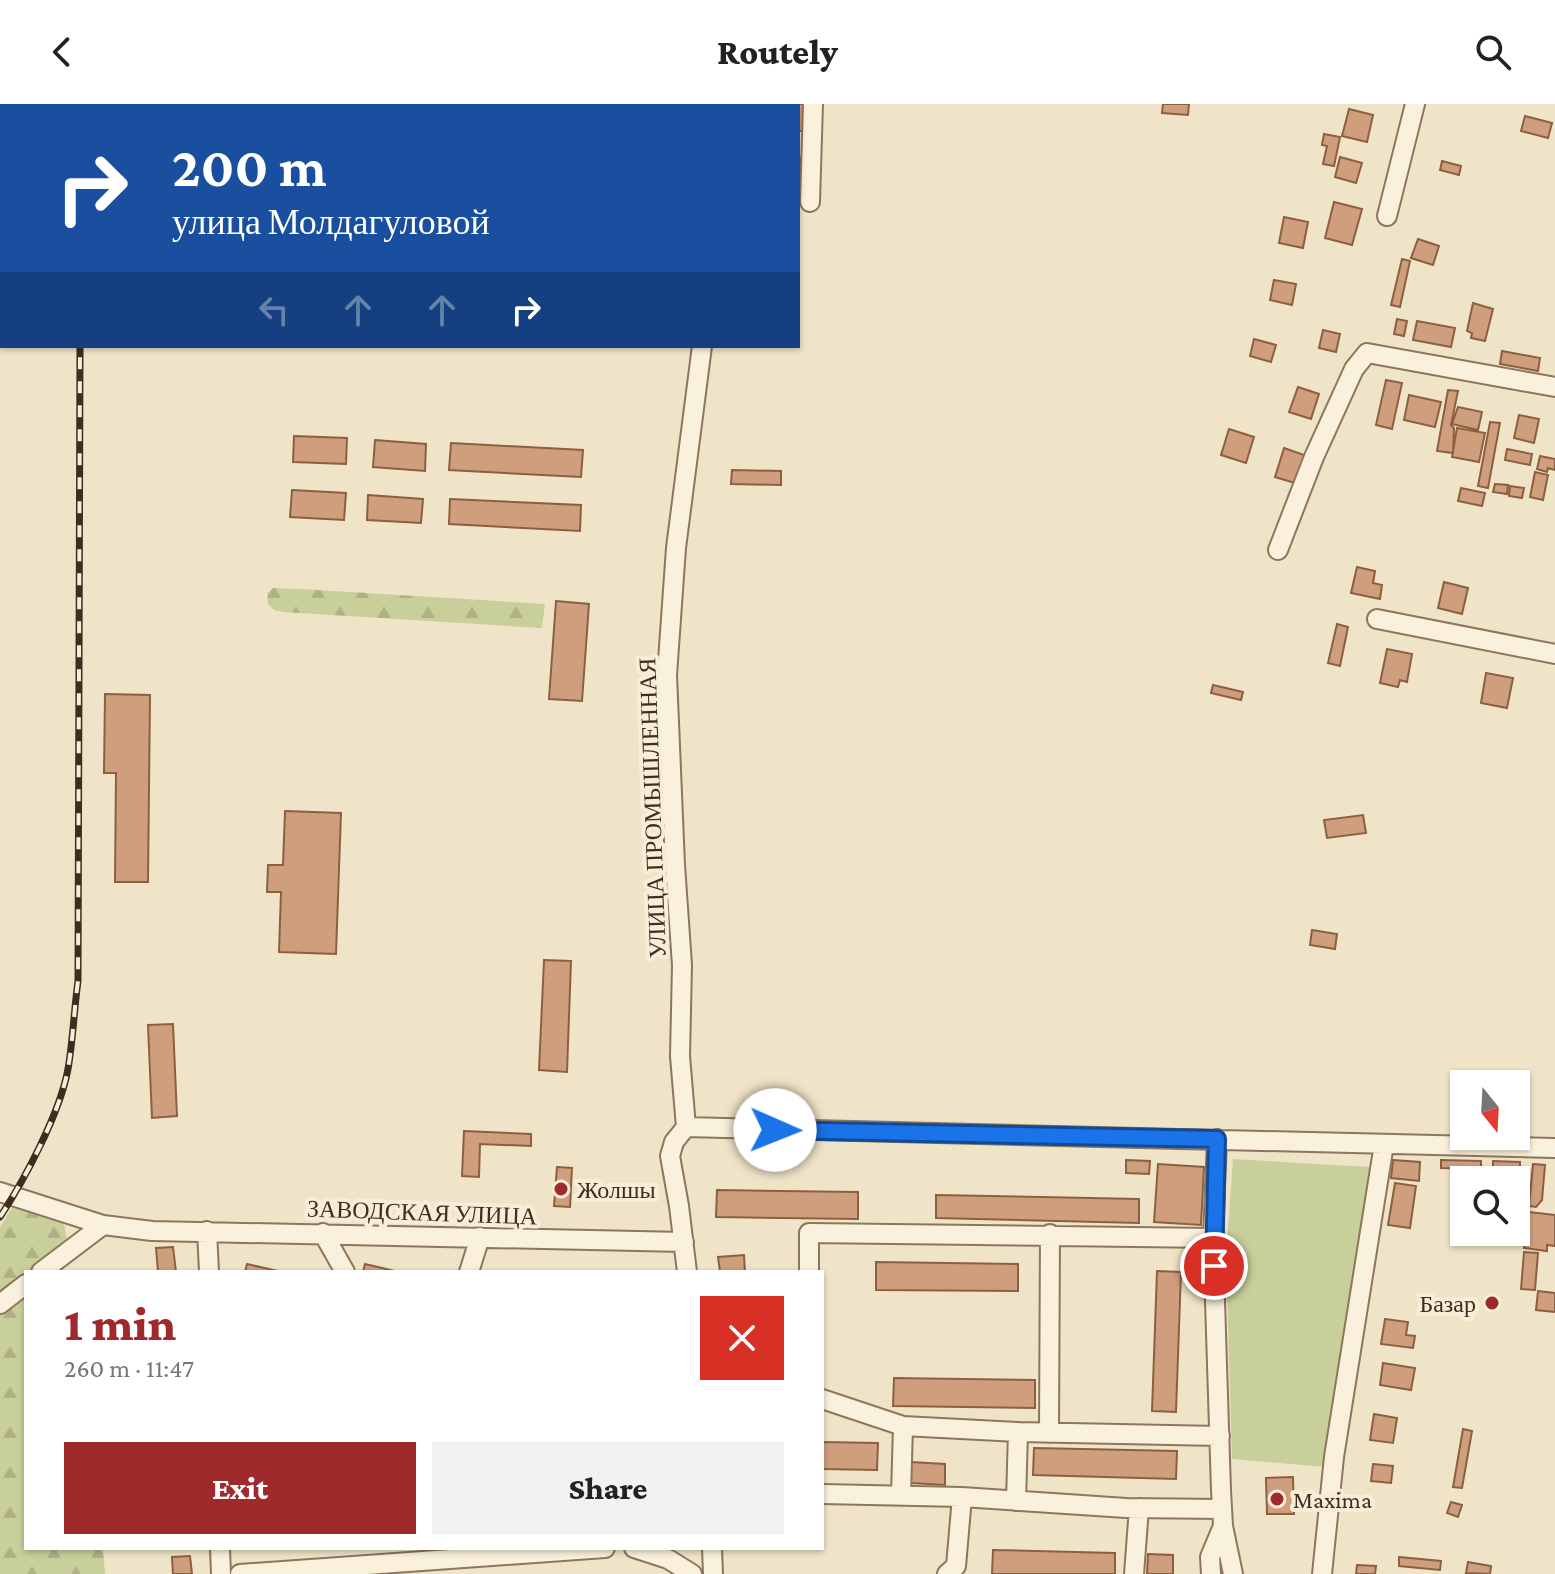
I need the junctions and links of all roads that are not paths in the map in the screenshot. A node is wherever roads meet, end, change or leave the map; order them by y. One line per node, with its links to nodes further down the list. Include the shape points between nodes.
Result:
1 (813, 104): 3 (street)
2 (1415, 104): 5 (street)
3 (805, 143): 4 (street)
4 (810, 202)
5 (1387, 216)
6 (702, 348): 11 (street, УЛИЦА ПРОМЫШЛЕННАЯ, via 676,548 667,675)
7 (1555, 387): 8 (street, via 1367,353 1354,369 1314,457)
8 (1278, 550)
9 (1377, 619): 10 (street)
10 (1555, 654)
11 (686, 1127): 12 (street); 22 (street, via 670,1156)
12 (1217, 1139): 13 (street); 21 (street)
13 (1384, 1144): 14 (street); 55 (street, via 1334,1457)
14 (1555, 1148)
15 (0, 1192): 16 (street, ЗАВОДСКАЯ УЛИЦА)
16 (103, 1225): 17 (street, ЗАВОДСКАЯ УЛИЦА); 23 (street)
17 (207, 1231): 18 (street, ЗАВОДСКАЯ УЛИЦА); 24 (street)
18 (323, 1233): 20 (street, ЗАВОДСКАЯ УЛИЦА); 25 (street)
19 (1050, 1234): 21 (street); 28 (street, via 809,1233); 34 (street)
20 (480, 1237): 22 (street, ЗАВОДСКАЯ УЛИЦА); 26 (street)
21 (1213, 1238): 35 (street)
22 (684, 1242): 27 (street)
23 (44, 1270)
24 (209, 1270)
25 (344, 1270)
26 (470, 1270)
27 (687, 1270)
28 (809, 1270)
29 (24, 1286): 30 (street)
30 (0, 1304)
31 (824, 1400): 32 (street)
32 (903, 1426): 33 (street); 37 (street)
33 (1018, 1432): 34 (street); 39 (street)
34 (1049, 1433): 35 (street)
35 (1220, 1436): 41 (street)
36 (824, 1494): 37 (street)
37 (901, 1495): 38 (street)
38 (962, 1497): 39 (street); 47 (street)
39 (1016, 1501): 40 (street)
40 (1139, 1508): 41 (street); 52 (street)
41 (1223, 1517): 53 (street, via 1210,1557); 54 (street)
42 (220, 1550): 48 (street)
43 (576, 1550): 46 (street)
44 (640, 1550): 50 (street)
45 (712, 1550): 51 (street)
46 (416, 1561): 49 (street)
47 (955, 1571)
48 (221, 1574)
49 (240, 1574)
50 (692, 1574)
51 (713, 1574)
52 (1134, 1574)
53 (1211, 1574)
54 (1233, 1574)
55 (1322, 1574)

